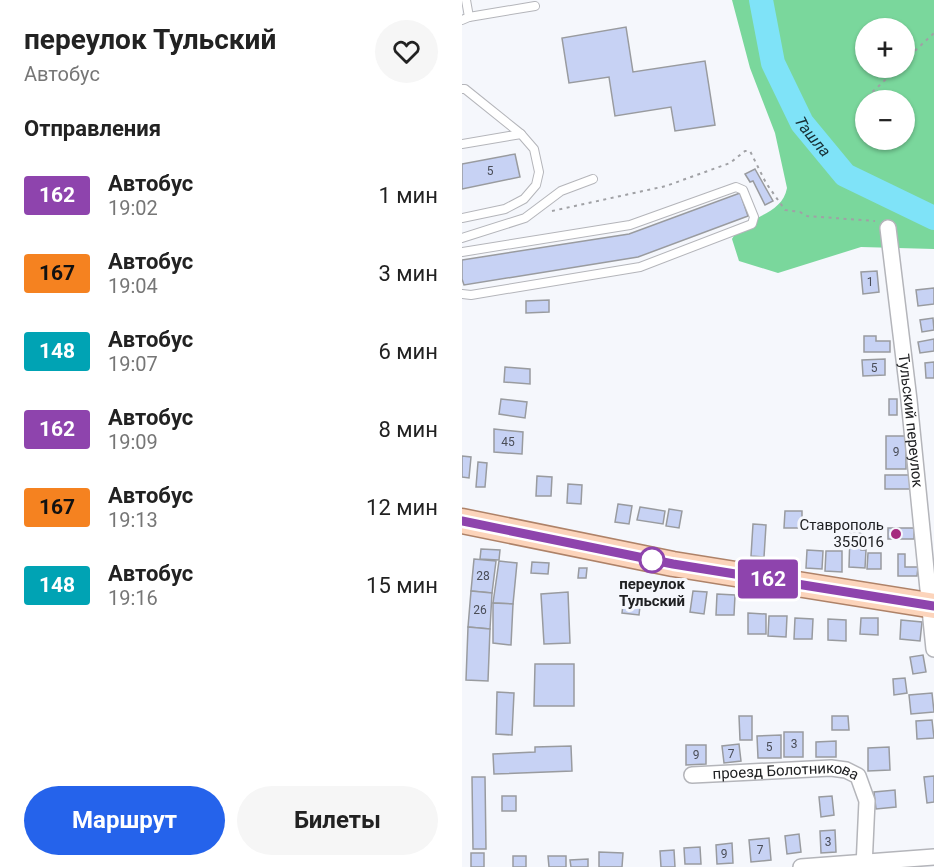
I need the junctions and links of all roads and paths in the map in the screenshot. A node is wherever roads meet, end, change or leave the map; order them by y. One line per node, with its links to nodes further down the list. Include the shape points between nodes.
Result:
1 (466, 0): 3 (lane)
2 (535, 6): 3 (lane)
3 (466, 19)
4 (934, 33): 5 (path)
5 (915, 51)
6 (887, 78): 8 (path)
7 (462, 89): 9 (lane)
8 (874, 90)
9 (521, 134): 10 (lane); 12 (lane, via 534,149 539,172 536,185 524,199 505,208)
10 (462, 144)
11 (593, 179): 15 (lane, via 561,191 525,218)
12 (462, 218)
13 (855, 219): 14 (path)
14 (882, 224): 19 (street, Тульский переулок, via 909,400)
15 (462, 238)
16 (462, 252): 17 (lane, via 630,225 736,187 743,190 754,217 752,224 640,267)
17 (462, 294)
18 (462, 521): 19 (main road, via 673,564)
19 (932, 606): 20 (street, Тульский переулок)
20 (934, 649)
21 (692, 775): 23 (street, проезд Болотникова, via 831,768 858,776 867,801)
22 (934, 857): 23 (street)
23 (864, 865): 24 (street)
24 (801, 867)

